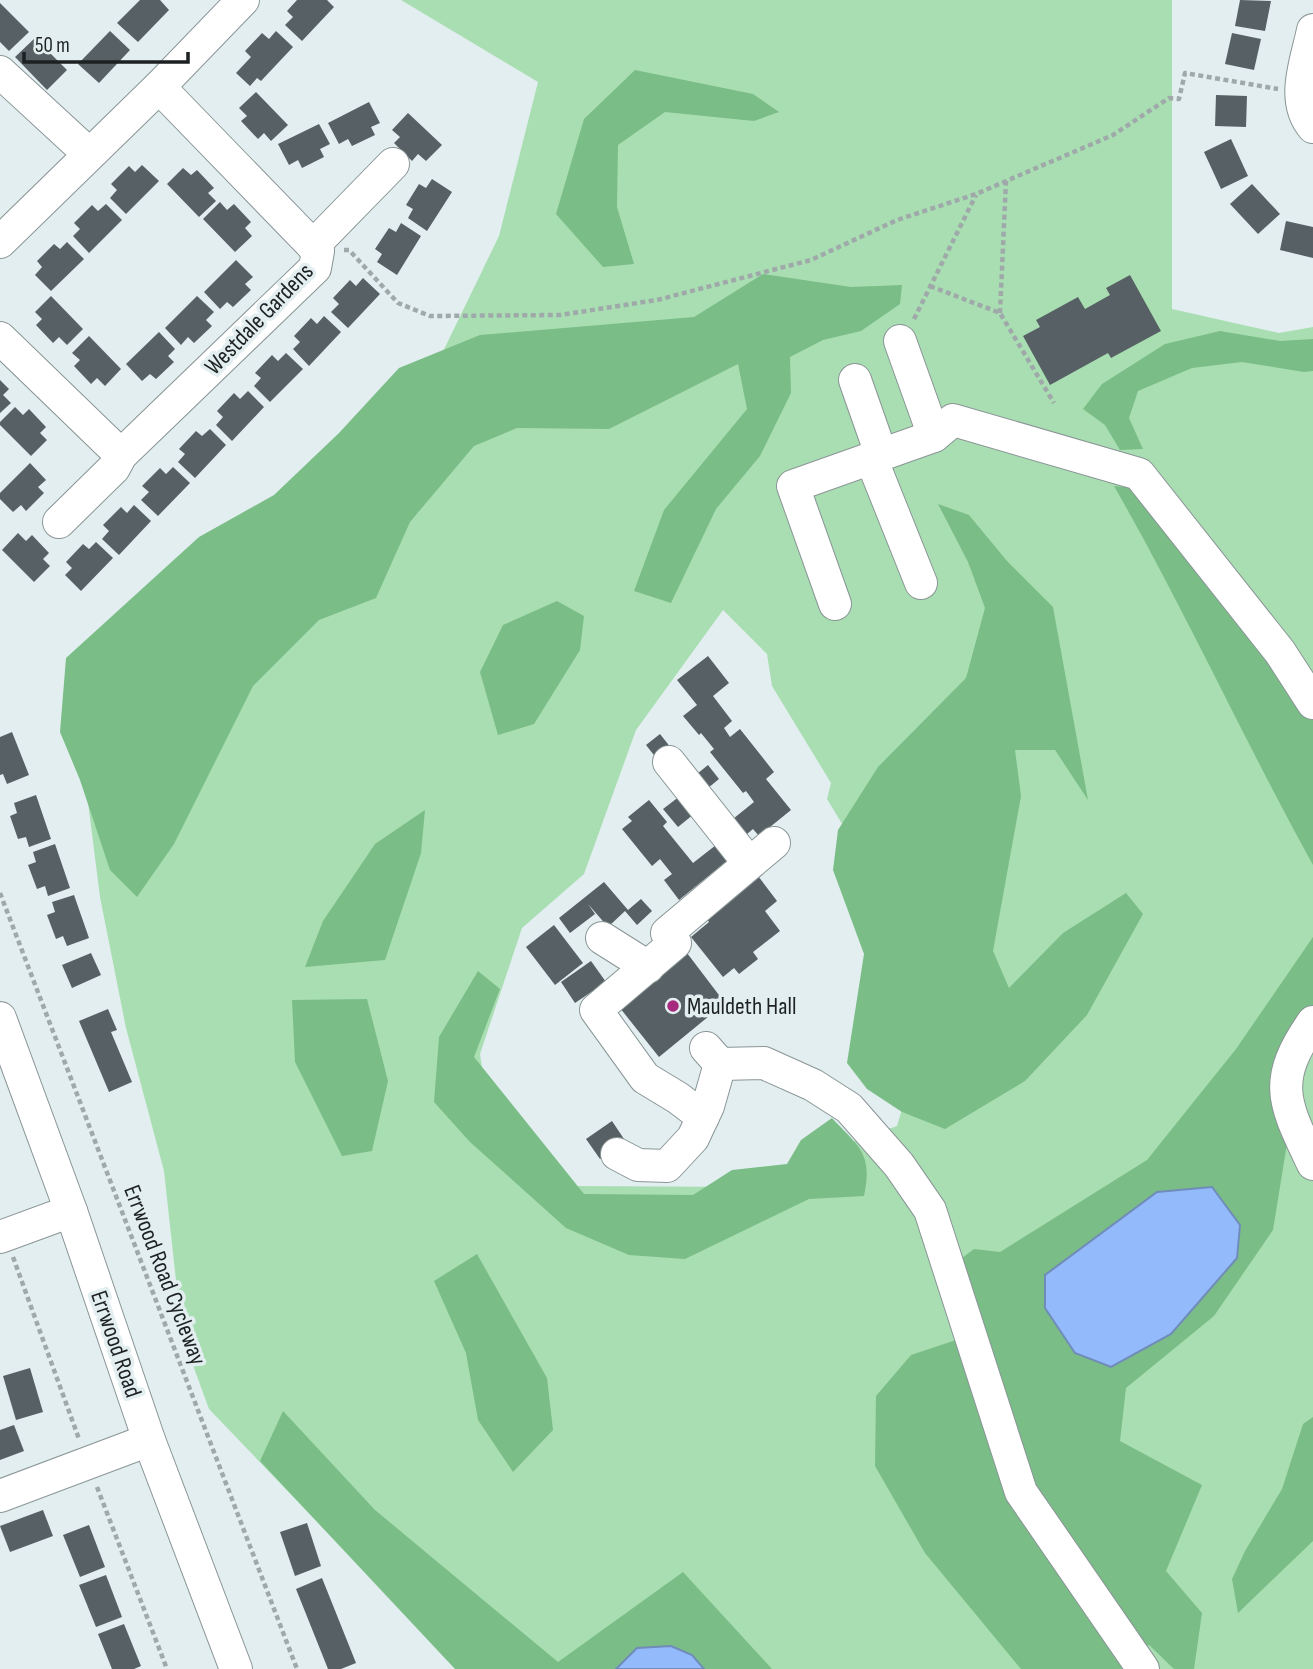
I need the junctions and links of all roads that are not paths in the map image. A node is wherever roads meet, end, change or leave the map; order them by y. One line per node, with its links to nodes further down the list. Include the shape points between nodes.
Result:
1 (243, 0): 4 (street)
2 (1313, 30): 5 (street, via 1300,92)
3 (0, 72): 6 (street)
4 (159, 87): 6 (street); 9 (street, Westdale Gardens)
5 (1313, 127)
6 (89, 154): 8 (street)
7 (393, 164): 9 (street)
8 (1, 239)
9 (316, 248): 14 (street, Westdale Gardens, via 315,268)
10 (907, 330): 13 (street)
11 (0, 338): 14 (street)
12 (855, 380): 15 (street)
13 (934, 436): 15 (street); 19 (street, via 953,421 1139,474 1280,652)
14 (121, 455): 16 (street, Westdale Gardens, via 114,468)
15 (876, 456): 17 (street); 18 (street, via 793,486)
16 (59, 522)
17 (921, 583)
18 (835, 604)
19 (1313, 703)
20 (668, 762): 22 (street)
21 (774, 843): 22 (street)
22 (749, 863): 24 (street, via 667,933 676,943)
23 (602, 938): 24 (street)
24 (648, 967): 27 (street, via 596,1010 645,1078)
25 (0, 1018): 30 (street, Errwood Road)
26 (1313, 1022): 29 (street, via 1297,1045 1286,1076 1289,1112)
27 (703, 1117): 28 (street, via 693,1138 667,1166 638,1165); 35 (street, via 713,1056 764,1063 849,1108 899,1164 930,1210 1021,1492)
28 (617, 1154)
29 (1313, 1164)
30 (71, 1211): 31 (street); 32 (street, Errwood Road)
31 (0, 1237)
32 (149, 1440): 33 (street); 34 (street, Errwood Road)
33 (0, 1496)
34 (236, 1669)
35 (1143, 1669)

